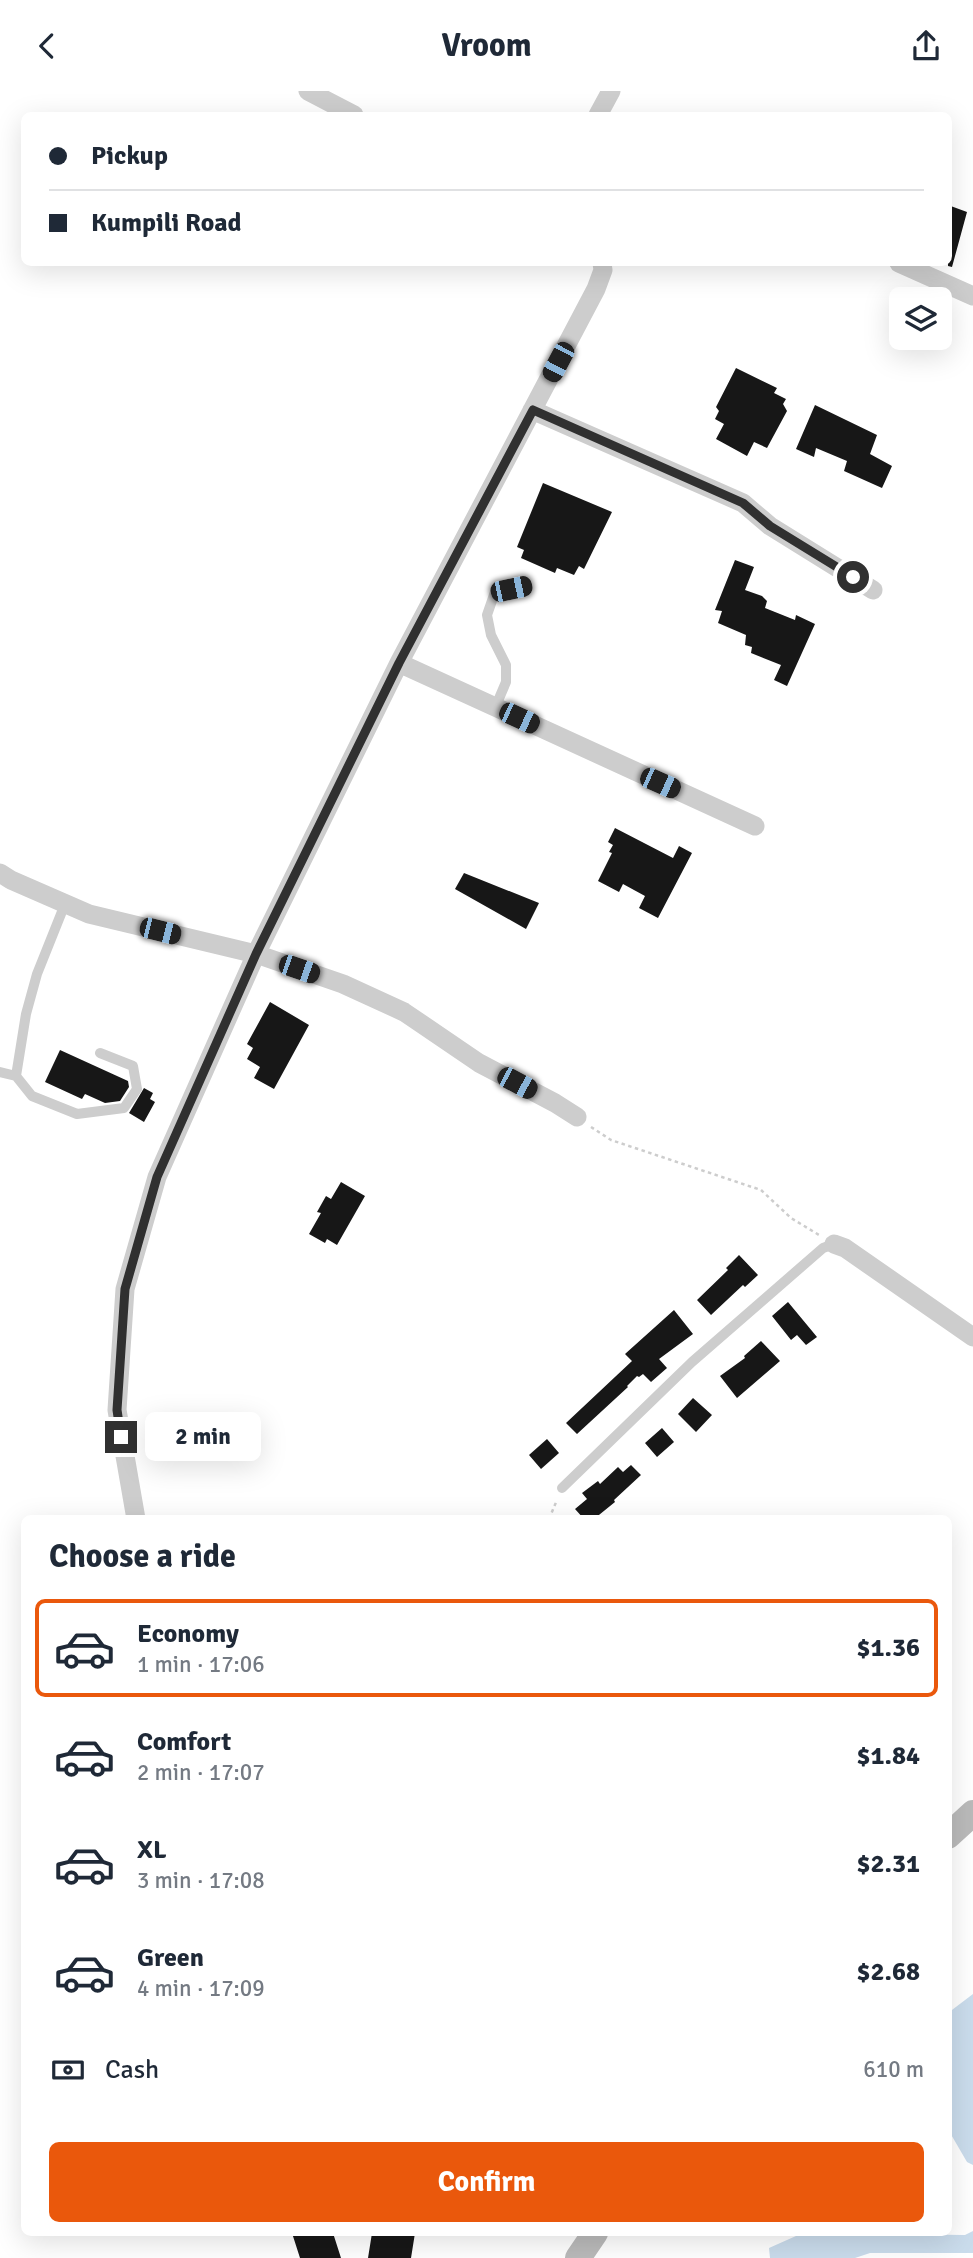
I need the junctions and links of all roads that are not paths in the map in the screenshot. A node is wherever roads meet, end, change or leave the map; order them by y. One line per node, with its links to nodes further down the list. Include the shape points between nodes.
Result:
1 (307, 91): 3 (street)
2 (611, 91): 4 (street)
3 (348, 112)
4 (600, 112)
5 (602, 266): 8 (street, via 596,289)
6 (906, 266): 7 (street)
7 (973, 296)
8 (533, 410): 10 (street, via 743,503 770,526); 11 (street)
9 (527, 585): 12 (lane, via 495,592 488,615 491,635 506,666 506,682)
10 (873, 590)
11 (399, 663): 12 (street); 16 (street)
12 (495, 708): 13 (street)
13 (755, 826)
14 (0, 873): 15 (street)
15 (65, 904): 16 (street, via 89,914); 19 (lane, via 37,974)
16 (256, 954): 20 (street, via 343,984 404,1012 479,1063); 24 (street, via 157,1177 125,1289 117,1410)
17 (100, 1053): 19 (lane, via 133,1066 137,1089 124,1108 77,1114 32,1096)
18 (0, 1072): 19 (lane)
19 (16, 1076)
20 (577, 1117)
21 (834, 1244): 22 (street); 23 (lane, via 823,1248 692,1362)
22 (973, 1337)
23 (562, 1488)
24 (134, 1515)
25 (973, 1813): 26 (street)
26 (952, 1832)
27 (593, 2236): 28 (street)
28 (578, 2258)

